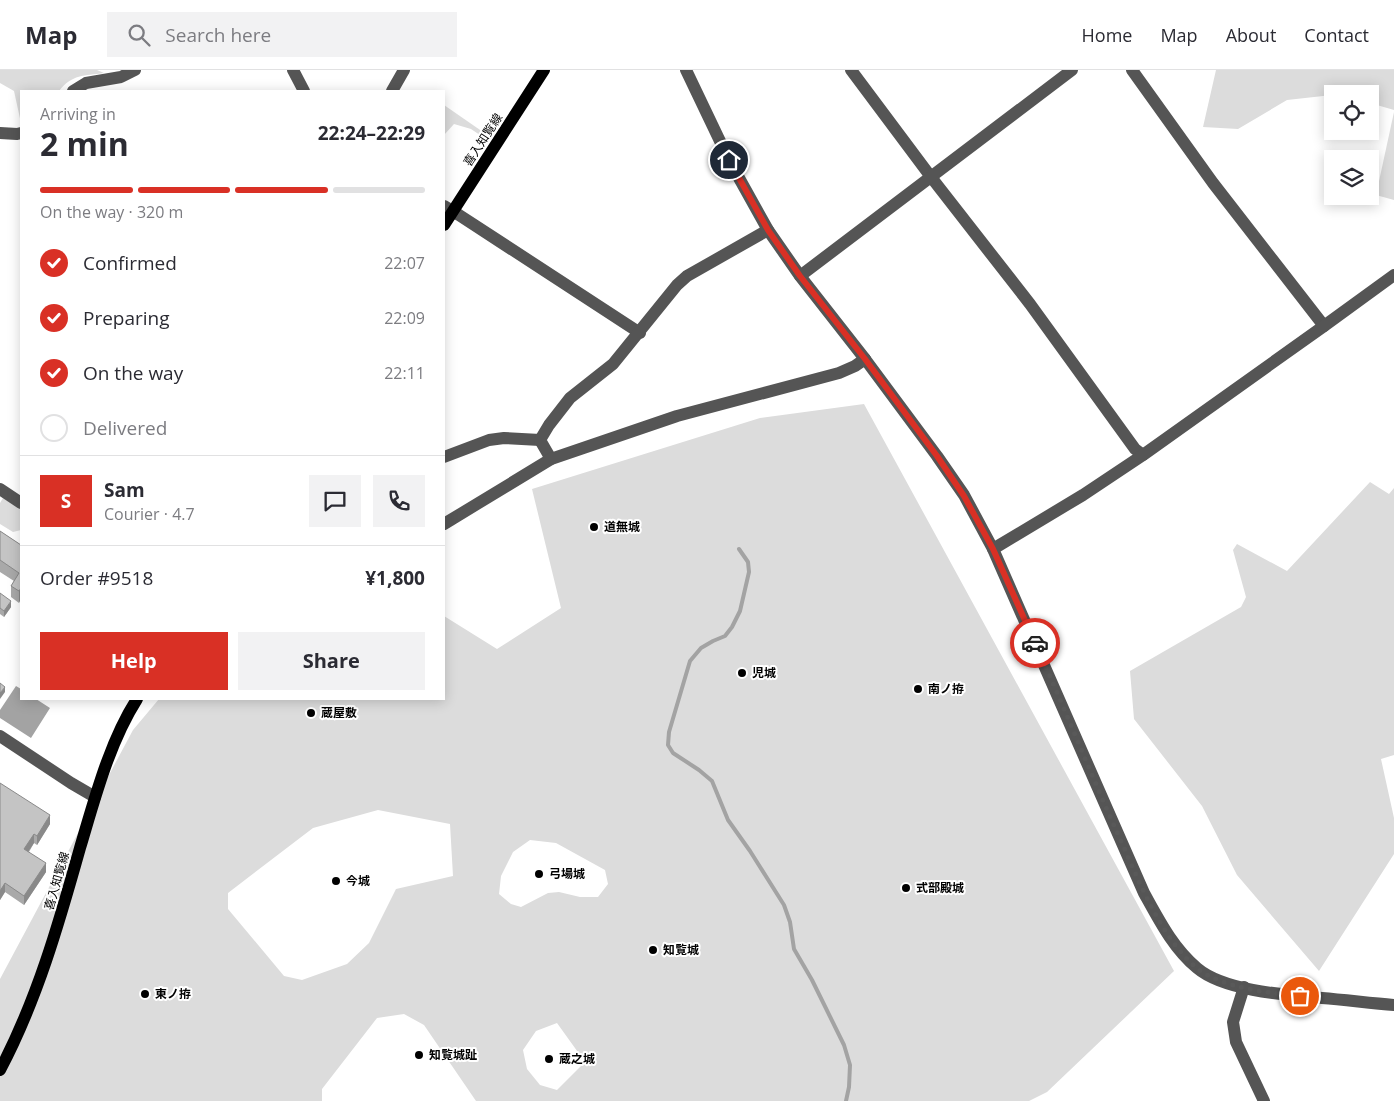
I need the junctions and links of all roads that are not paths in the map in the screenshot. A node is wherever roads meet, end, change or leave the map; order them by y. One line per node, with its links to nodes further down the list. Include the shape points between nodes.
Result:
1 (135, 70): 9 (street, via 121,77 86,83)
2 (293, 70): 10 (street)
3 (404, 70): 11 (street)
4 (544, 70): 15 (main road, 喜入知覧線)
5 (686, 70): 17 (street, via 729,160)
6 (851, 70): 14 (street)
7 (1072, 70): 14 (street)
8 (1132, 70): 20 (street, via 1213,183)
9 (75, 90)
10 (303, 90)
11 (393, 90)
12 (0, 133): 13 (street)
13 (20, 133)
14 (931, 177): 19 (street); 24 (street, via 1030,304 1136,450)
15 (448, 208): 16 (main road, 喜入知覧線); 21 (street)
16 (445, 221)
17 (768, 230): 19 (street); 21 (street, via 687,276)
18 (1394, 275): 20 (street)
19 (800, 276): 22 (street)
20 (1324, 326): 24 (street)
21 (640, 333): 23 (street, via 614,364 570,398)
22 (865, 359): 26 (street, via 840,373 677,416); 30 (street, via 964,496)
23 (540, 440): 25 (street, via 497,439); 26 (street)
24 (1144, 455): 30 (street)
25 (445, 457)
26 (550, 459): 29 (street)
27 (0, 489): 28 (street)
28 (20, 501)
29 (445, 523)
30 (993, 549): 34 (street, via 1144,893 1175,945 1197,968 1215,979)
31 (136, 700): 33 (main road, 喜入知覧線, via 116,741)
32 (0, 736): 33 (street)
33 (95, 797): 36 (main road, 喜入知覧線, via 55,935 15,1042)
34 (1244, 987): 35 (street); 37 (street, via 1233,1022 1236,1042)
35 (1394, 1005)
36 (0, 1070)
37 (1264, 1101)

